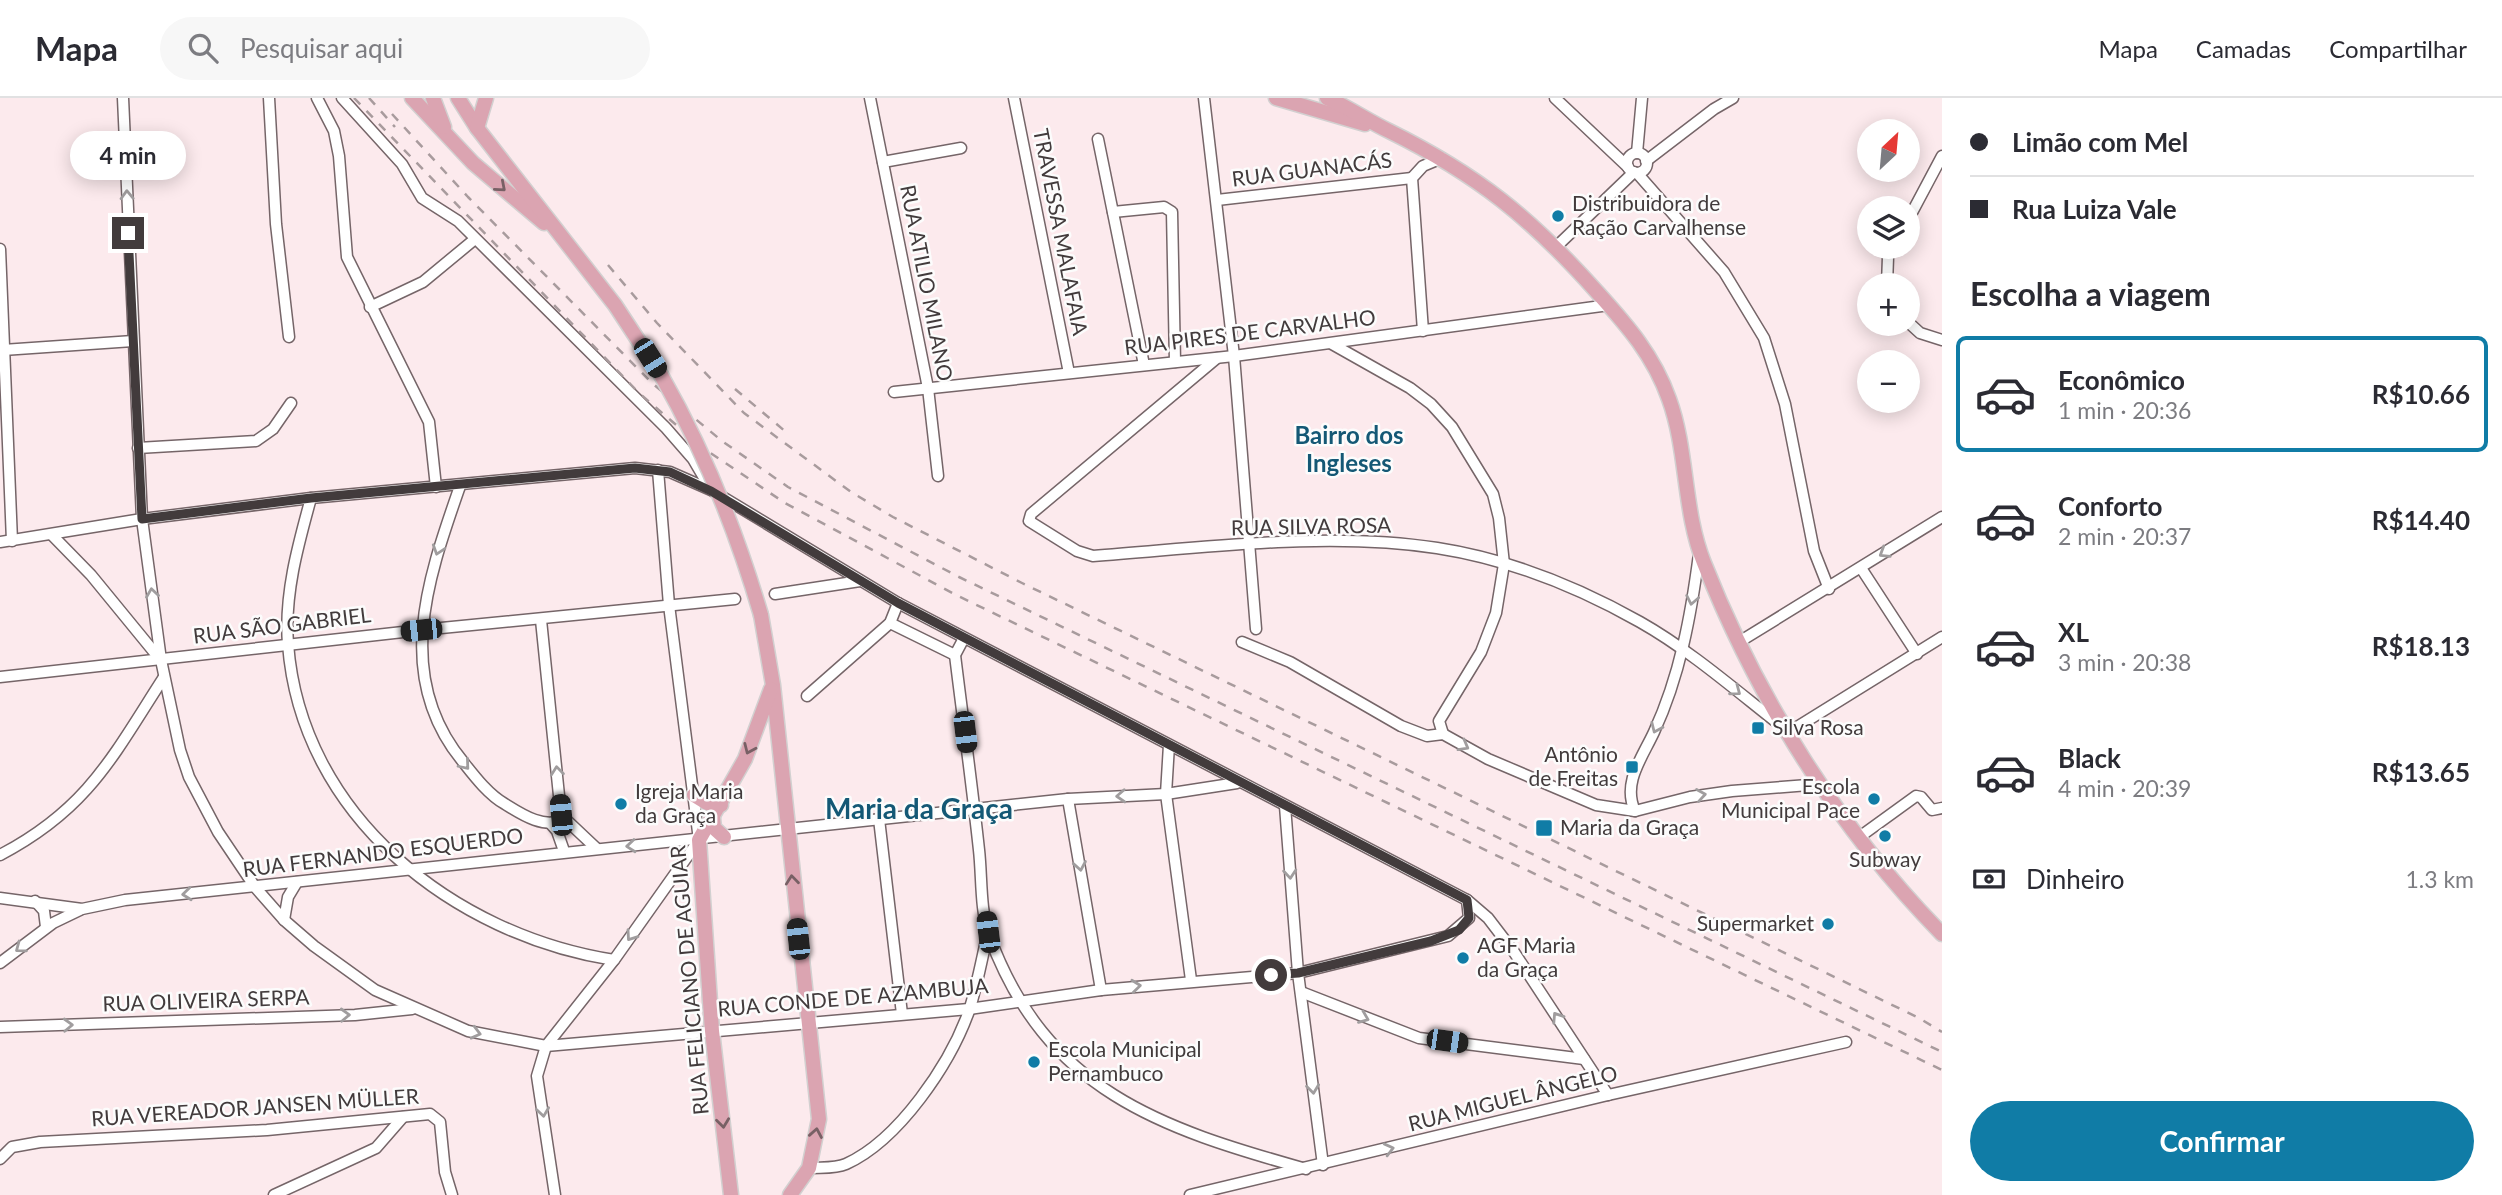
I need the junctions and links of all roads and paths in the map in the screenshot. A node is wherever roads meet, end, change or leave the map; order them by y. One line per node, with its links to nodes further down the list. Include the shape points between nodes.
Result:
1 (123, 98): 43 (street, one-way to 1)
2 (269, 98): 41 (street)
3 (317, 98): 38 (street, via 334,131 339,156 347,257)
4 (342, 98): 34 (street, via 402,164 422,198 458,221)
5 (412, 98): 20 (main road)
6 (433, 98): 20 (main road)
7 (458, 98): 17 (main road)
8 (486, 98): 17 (main road)
9 (870, 98): 26 (street, RUA ATILIO MILANO)
10 (1014, 98): 50 (street, TRAVESSA MALAFAIA)
11 (1204, 98): 31 (street)
12 (1276, 98): 18 (main road)
13 (1327, 98): 18 (main road)
14 (1555, 98): 28 (street)
15 (1642, 98): 24 (street)
16 (1733, 98): 24 (street)
17 (477, 128): 33 (main road)
18 (1387, 130): 21 (main road)
19 (1098, 139): 32 (street)
20 (451, 141): 33 (main road, one-way to 33)
21 (1422, 147): 25 (main road); 27 (street)
22 (961, 148): 26 (street)
23 (1942, 156): 30 (street)
24 (1642, 157): 28 (street, via 1643,170); 28 (street, via 1629,157)
25 (1442, 158): 27 (street); 35 (main road, via 1497,194)
26 (883, 162): 51 (street, RUA ATILIO MILANO)
27 (1423, 166): 29 (street)
28 (1633, 171): 35 (street); 70 (street, via 1724,272 1764,338 1785,404 1814,551)
29 (1412, 178): 31 (street, RUA GUANACÁS); 39 (street)
30 (1920, 197)
31 (1217, 200): 46 (street)
32 (1113, 212): 48 (street, via 1164,207 1172,212); 49 (street)
33 (562, 237): 90 (main road, bridge, via 640,341 695,435 731,519 761,615)
34 (475, 239): 38 (street, via 423,282); 59 (street, via 675,438)
35 (1557, 246): 37 (main road)
36 (0, 250): 45 (street)
37 (1609, 305): 39 (street, RUA PIRES DE CARVALHO); 66 (main road, via 1650,357 1669,399)
38 (370, 307): 58 (street, via 429,422)
39 (1423, 331): 44 (street, RUA PIRES DE CARVALHO)
40 (1920, 333): 42 (street)
41 (289, 337)
42 (1942, 340)
43 (133, 341): 45 (street); 54 (street)
44 (1332, 344): 46 (street, RUA PIRES DE CARVALHO); 67 (street, via 1410,388 1452,427 1493,494)
45 (3, 350): 64 (street)
46 (1234, 356): 47 (street, RUA PIRES DE CARVALHO); 65 (street)
47 (1217, 358): 48 (street, RUA PIRES DE CARVALHO); 65 (street, RUA SILVA ROSA, via 1031,514 1030,521 1093,556)
48 (1175, 362): 49 (street, RUA PIRES DE CARVALHO)
49 (1144, 365): 50 (street, RUA PIRES DE CARVALHO)
50 (1069, 373): 51 (street, RUA PIRES DE CARVALHO)
51 (928, 388): 52 (street, RUA PIRES DE CARVALHO); 56 (street, RUA ATILIO MILANO)
52 (894, 392)
53 (291, 403): 54 (street, via 273,429 256,441)
54 (138, 448): 62 (street)
55 (658, 470): 57 (street, via 635,468); 59 (street); 74 (street, RUA FELICIANO DE AGUIAR)
56 (937, 476)
57 (460, 485): 58 (street); 78 (street, one-way to 78, via 430,578)
58 (436, 487): 60 (street)
59 (711, 491): 69 (street)
60 (311, 498): 62 (street); 83 (street, via 291,582)
61 (1942, 517): 68 (street, one-way to 68)
62 (142, 519): 63 (street); 87 (street, one-way to 62)
63 (51, 535): 64 (street); 87 (street, RUA CONDE DE AZAMBUJA, via 91,575)
64 (6, 541)
65 (1248, 545): 67 (street, RUA SILVA ROSA, via 1370,541 1435,548); 77 (street)
66 (1700, 550): 82 (main road); 84 (street, one-way to 84)
67 (1504, 564): 84 (street, RUA SILVA ROSA, via 1564,584 1641,622); 92 (street, via 1496,612 1481,652)
68 (1861, 568): 70 (street); 85 (street)
69 (860, 581): 71 (street); 73 (street)
70 (1829, 589): 82 (street)
71 (775, 594)
72 (735, 599): 74 (street, RUA SÃO GABRIEL)
73 (898, 603): 76 (street); 80 (street)
74 (669, 605): 75 (street, RUA SÃO GABRIEL); 100 (street, RUA FELICIANO DE AGUIAR)
75 (541, 620): 78 (street, RUA SÃO GABRIEL); 108 (street, one-way to 75)
76 (890, 622): 86 (street); 91 (street)
77 (1256, 629)
78 (421, 630): 83 (street, RUA SÃO GABRIEL); 109 (street, one-way to 109, via 427,692 451,748 500,801)
79 (1942, 637): 85 (street)
80 (964, 638): 86 (street); 96 (street)
81 (1242, 642): 93 (street, via 1290,662)
82 (1739, 642): 94 (main road)
83 (288, 645): 87 (street, RUA SÃO GABRIEL); 117 (street, via 298,701 347,806)
84 (1682, 650): 94 (street, RUA SILVA ROSA, one-way to 94); 106 (street, one-way to 106, via 1670,693 1629,786)
85 (1917, 654): 94 (street)
86 (955, 655): 103 (street)
87 (161, 660): 88 (street, RUA SÃO GABRIEL); 89 (street, RUA CONDE DE AZAMBUJA)
88 (0, 677)
89 (164, 677): 116 (street, via 96,782 64,813); 119 (street, RUA CONDE DE AZAMBUJA, via 189,777)
90 (773, 685): 105 (main road, one-way to 105, via 757,730); 110 (main road)
91 (807, 696)
92 (1439, 721): 93 (street, via 1424,728); 95 (street)
93 (1401, 726): 95 (street, via 1427,736)
94 (1789, 732): 98 (main road)
95 (1443, 734): 106 (street, one-way to 106, via 1572,797)
96 (1170, 746): 97 (street); 99 (street)
97 (1237, 783): 99 (street, RUA FERNANDO ESQUERDO); 102 (street)
98 (1821, 784): 106 (street, one-way to 98, via 1732,790); 112 (main road)
99 (1166, 794): 101 (street, RUA FERNANDO ESQUERDO, one-way to 101); 131 (street)
100 (694, 795): 105 (main road); 113 (street, RUA FELICIANO DE AGUIAR)
101 (1068, 799): 103 (street, RUA FERNANDO ESQUERDO); 132 (street, one-way to 132)
102 (1284, 806): 121 (street); 130 (street, one-way to 130)
103 (974, 809): 107 (street, RUA FERNANDO ESQUERDO); 126 (street)
104 (1939, 809): 112 (street, via 1921,797 1913,798)
105 (717, 811): 111 (main road, via 714,828); 113 (main road)
106 (1635, 811)
107 (879, 819): 110 (street, RUA FERNANDO ESQUERDO); 137 (street)
108 (564, 820): 109 (street); 114 (street)
109 (550, 823): 115 (street)
110 (787, 831): 111 (street, RUA FERNANDO ESQUERDO); 138 (main road, one-way to 110)
111 (724, 838): 113 (street, RUA FERNANDO ESQUERDO)
112 (1858, 838): 127 (main road)
113 (699, 840): 114 (street, RUA FERNANDO ESQUERDO, one-way to 114); 128 (street, one-way to 128); 140 (main road, RUA FELICIANO DE AGUIAR)
114 (596, 848): 115 (street, RUA FERNANDO ESQUERDO)
115 (564, 851): 117 (street, RUA FERNANDO ESQUERDO)
116 (0, 855)
117 (408, 869): 118 (street, RUA FERNANDO ESQUERDO); 128 (street, via 464,907 523,937)
118 (297, 882): 119 (street, RUA FERNANDO ESQUERDO); 124 (street, via 288,897)
119 (255, 887): 123 (street, RUA FERNANDO ESQUERDO, one-way to 123, via 125,900); 124 (street, RUA CONDE DE AZAMBUJA)
120 (0, 898): 122 (street, RUA FERNANDO ESQUERDO)
121 (1467, 900): 130 (street, RUA CONDE DE AZAMBUJA, via 1469,918 1448,936); 143 (street, one-way to 121, via 1514,953 1488,918)
122 (35, 901): 123 (street, RUA FERNANDO ESQUERDO); 125 (street, via 44,911)
123 (82, 909): 125 (street)
124 (284, 920): 135 (street, RUA CONDE DE AZAMBUJA, via 341,968)
125 (46, 928): 129 (street, one-way to 129)
126 (988, 932): 134 (street); 136 (street)
127 (1942, 934)
128 (614, 960): 142 (street)
129 (0, 963)
130 (1298, 973): 131 (street, RUA CONDE DE AZAMBUJA); 133 (street)
131 (1191, 980): 132 (street, RUA CONDE DE AZAMBUJA, one-way to 131)
132 (1101, 990): 134 (street, RUA CONDE DE AZAMBUJA)
133 (1301, 992): 143 (street, one-way to 143, via 1419,1038); 147 (street, one-way to 147)
134 (1020, 1000): 136 (street, RUA CONDE DE AZAMBUJA); 149 (street, via 1065,1057 1112,1095 1210,1142)
135 (412, 1009): 139 (street, RUA OLIVEIRA SERPA, one-way to 135, via 355,1015); 142 (street, RUA CONDE DE AZAMBUJA, one-way to 142, via 468,1031)
136 (969, 1009): 137 (street, RUA CONDE DE AZAMBUJA); 148 (street, via 946,1058 896,1127 845,1164)
137 (902, 1014): 138 (street, RUA CONDE DE AZAMBUJA)
138 (806, 1021): 140 (street, RUA CONDE DE AZAMBUJA); 148 (main road, one-way to 138, via 819,1119)
139 (0, 1027)
140 (712, 1031): 142 (street, RUA CONDE DE AZAMBUJA); 153 (main road, RUA FELICIANO DE AGUIAR, one-way to 153)
141 (1846, 1042): 144 (street, RUA MIGUEL ÂNGELO)
142 (546, 1046): 152 (street, one-way to 152, via 537,1076)
143 (1584, 1059): 144 (street)
144 (1608, 1095): 147 (street, RUA MIGUEL ÂNGELO, one-way to 144)
145 (403, 1117): 146 (street, RUA VEREADOR JANSEN MÜLLER, via 267,1130 40,1142 12,1147); 150 (street, via 376,1148); 151 (street, RUA VEREADOR JANSEN MÜLLER, via 430,1114 440,1122)
146 (0, 1159)
147 (1323, 1165): 149 (street, RUA MIGUEL ÂNGELO)
148 (809, 1168): 154 (main road)
149 (1306, 1169): 155 (street, RUA MIGUEL ÂNGELO)
150 (274, 1195)
151 (452, 1195)
152 (555, 1195)
153 (730, 1195)
154 (790, 1195)
155 (1190, 1195)

